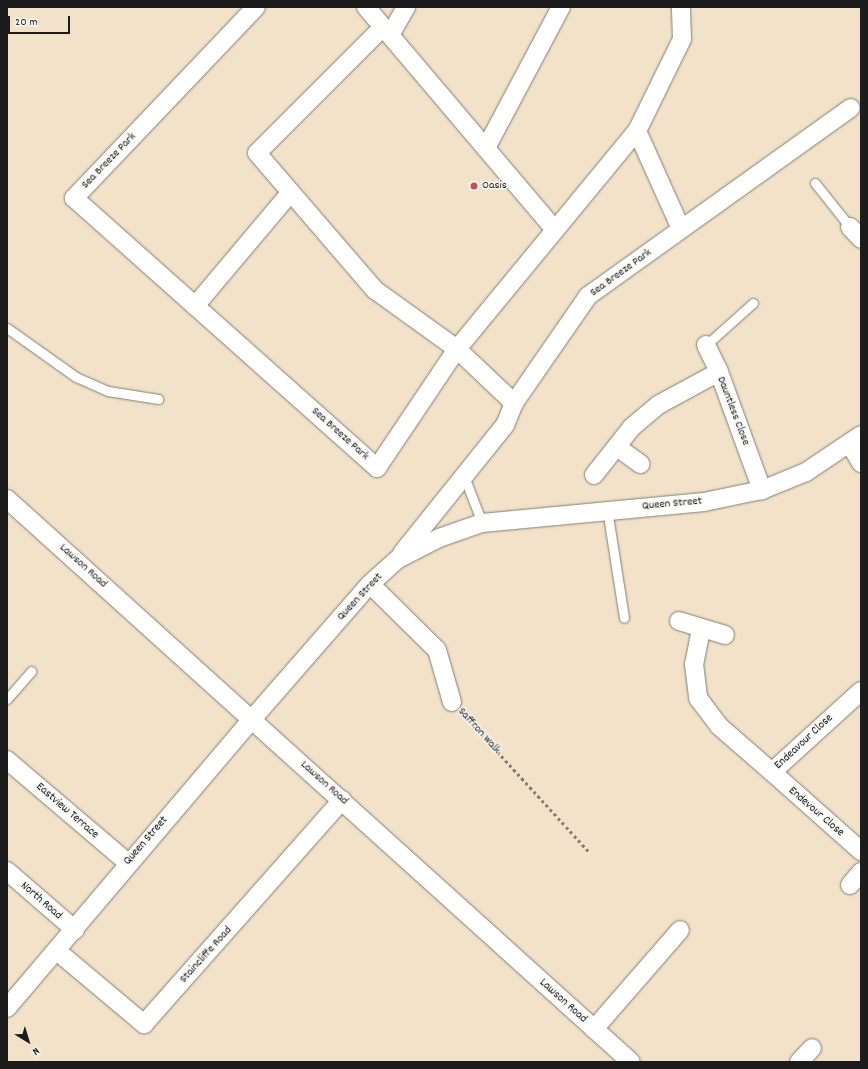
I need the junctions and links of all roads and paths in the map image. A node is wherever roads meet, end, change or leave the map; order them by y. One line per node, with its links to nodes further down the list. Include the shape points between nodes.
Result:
1 (256, 7): 16 (street, Sea Breeze Park, via 74,198)
2 (366, 7): 6 (street)
3 (406, 7): 6 (street)
4 (561, 7): 9 (street)
5 (681, 7): 8 (street, Sea Breeze Park, via 682,39)
6 (386, 31): 9 (street); 11 (street, via 257,153)
7 (852, 108): 12 (street, Sea Breeze Park)
8 (637, 131): 12 (street); 13 (street, Sea Breeze Park)
9 (486, 148): 13 (street)
10 (815, 183): 14 (lane)
11 (291, 192): 16 (street); 19 (street, via 375,290)
12 (681, 229): 22 (street, Sea Breeze Park, via 588,296)
13 (555, 230): 19 (street, Sea Breeze Park)
14 (856, 233)
15 (754, 303): 18 (lane)
16 (195, 306): 19 (street, Sea Breeze Park, via 377,468)
17 (7, 328): 21 (lane, via 76,377 108,391)
18 (706, 344): 20 (street)
19 (457, 349): 22 (street)
20 (719, 372): 24 (street, Dauntless Close, via 658,405); 29 (street, Dauntless Close)
21 (158, 399)
22 (514, 403): 28 (street, Sea Breeze Park, via 505,425)
23 (856, 440): 25 (street); 29 (street, Queen Street, via 806,472)
24 (617, 447): 26 (street); 27 (street, Dauntless Close)
25 (861, 463)
26 (640, 464)
27 (594, 475)
28 (464, 476): 32 (lane); 33 (street, Sea Breeze Park)
29 (762, 490): 31 (street, Queen Street, via 704,502)
30 (10, 506): 43 (street, Lawson Road)
31 (607, 509): 32 (street, Queen Street); 35 (lane)
32 (482, 523): 33 (street, Queen Street, via 439,538)
33 (398, 559): 34 (street, Queen Street)
34 (370, 584): 42 (street, Saffron Walk, via 438,650); 43 (street, Queen Street)
35 (624, 618)
36 (678, 621): 37 (street)
37 (701, 629): 38 (street); 45 (street, Endeavour Close, via 694,664 698,698 719,726)
38 (725, 635)
39 (31, 671): 41 (lane)
40 (861, 691): 45 (street, Endeavour Close)
41 (7, 699)
42 (452, 702): 48 (path, Saffron Walk)
43 (253, 718): 46 (street, Lawson Road); 49 (street, Queen Street)
44 (7, 760): 49 (street, Eastview Terrace)
45 (772, 772): 47 (street, Endevour Close)
46 (342, 800): 55 (street, Staincliffe Road, via 144,1024); 57 (street, Lawson Road)
47 (861, 851)
48 (590, 853)
49 (127, 862): 53 (street, Queen Street)
50 (7, 871): 53 (street, North Road)
51 (861, 872): 52 (street)
52 (850, 886)
53 (75, 930): 55 (street, Queen Street)
54 (680, 930): 57 (street)
55 (57, 950): 56 (street, Queen Street)
56 (7, 1008)
57 (594, 1029): 59 (street, Lawson Road)
58 (812, 1048): 60 (street)
59 (631, 1062)
60 (799, 1062)

